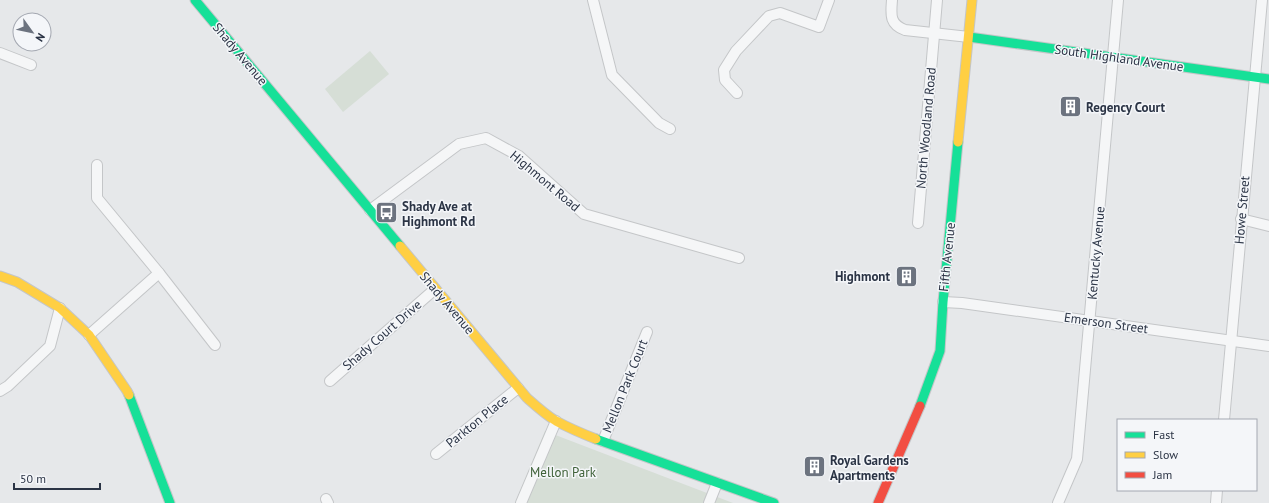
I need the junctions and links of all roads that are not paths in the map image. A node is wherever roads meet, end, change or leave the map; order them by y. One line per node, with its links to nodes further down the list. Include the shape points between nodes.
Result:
1 (195, 0): 19 (main road, Shady Avenue)
2 (593, 0): 17 (street, via 612,75 659,123)
3 (829, 0): 16 (street, via 819,27 780,13 769,16 736,51 724,70 726,80)
4 (892, 0): 9 (street, via 891,17 899,28)
5 (937, 0): 9 (street, North Woodland Road)
6 (972, 0): 10 (main road, Fifth Avenue)
7 (1118, 0): 12 (street, Kentucky Avenue)
8 (1262, 0): 14 (street, Howe Street)
9 (935, 33): 10 (street); 21 (street, North Woodland Road)
10 (969, 37): 12 (main road, South Highland Avenue); 27 (main road, Fifth Avenue)
11 (0, 53): 13 (street)
12 (1114, 58): 14 (main road, South Highland Avenue); 29 (street, Kentucky Avenue)
13 (31, 64)
14 (1255, 76): 15 (main road, South Highland Avenue); 20 (street, Howe Street)
15 (1269, 79)
16 (737, 93)
17 (670, 129)
18 (97, 165): 24 (street, via 97,198)
19 (370, 210): 23 (street, Highmont Road, via 459,144 486,138 519,156 584,214); 26 (main road, Shady Avenue)
20 (1241, 219): 22 (street); 32 (street, Howe Street)
21 (918, 223)
22 (1269, 226)
23 (739, 258)
24 (159, 273): 31 (street); 33 (street)
25 (0, 276): 28 (main road, via 17,282)
26 (435, 289): 35 (street, Shady Court Drive); 36 (main road, Shady Avenue)
27 (943, 302): 29 (street, Emerson Street); 48 (main road, Fifth Avenue, via 940,351 925,394)
28 (60, 308): 31 (main road); 37 (street, via 50,346)
29 (1090, 320): 32 (street, Emerson Street); 49 (street, Kentucky Avenue, via 1077,460)
30 (647, 332): 40 (street, Mellon Park Court)
31 (88, 336): 44 (main road, via 127,391)
32 (1232, 340): 34 (street, Emerson Street); 38 (street, Howe Street)
33 (215, 346)
34 (1269, 346)
35 (330, 381)
36 (518, 388): 39 (main road, Shady Avenue); 41 (street, Parkton Place)
37 (0, 391)
38 (1224, 419)
39 (556, 421): 40 (main road, Shady Avenue); 45 (street)
40 (603, 441): 42 (main road, Shady Avenue)
41 (436, 454)
42 (717, 483): 46 (street); 47 (main road, Shady Avenue)
43 (1217, 491): 50 (street)
44 (170, 503)
45 (521, 503)
46 (709, 503)
47 (774, 503)
48 (878, 503)
49 (1058, 503)
50 (1216, 503)

